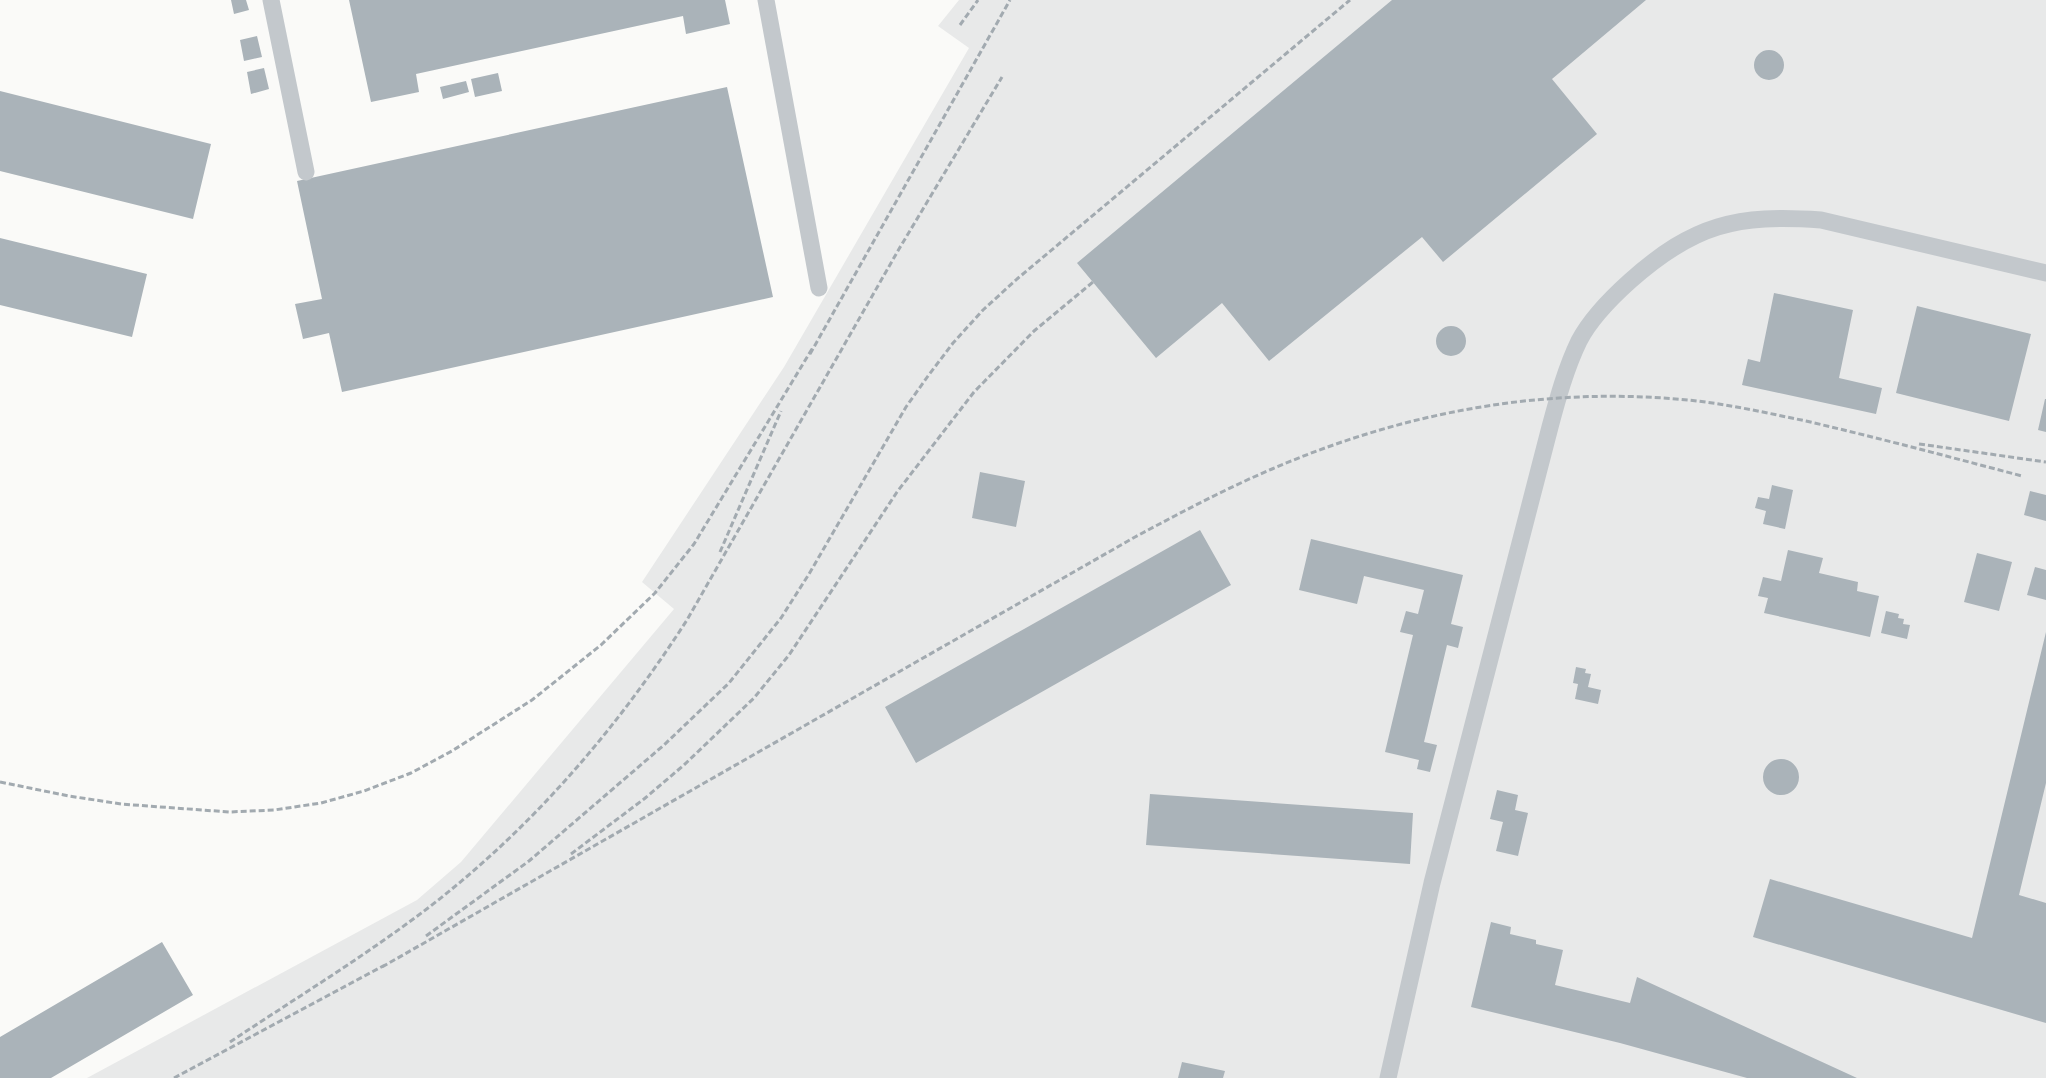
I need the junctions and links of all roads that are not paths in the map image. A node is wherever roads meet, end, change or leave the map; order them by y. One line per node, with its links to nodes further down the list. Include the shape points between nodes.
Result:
1 (272, 0): 3 (lane)
2 (766, 0): 5 (lane)
3 (306, 172)
4 (2046, 273): 6 (lane, via 1821,220 1786,217 1743,220 1706,229 1676,244 1614,294 1596,316 1580,339 1566,370 1550,426 1432,883)
5 (819, 288)
6 (1388, 1078)

